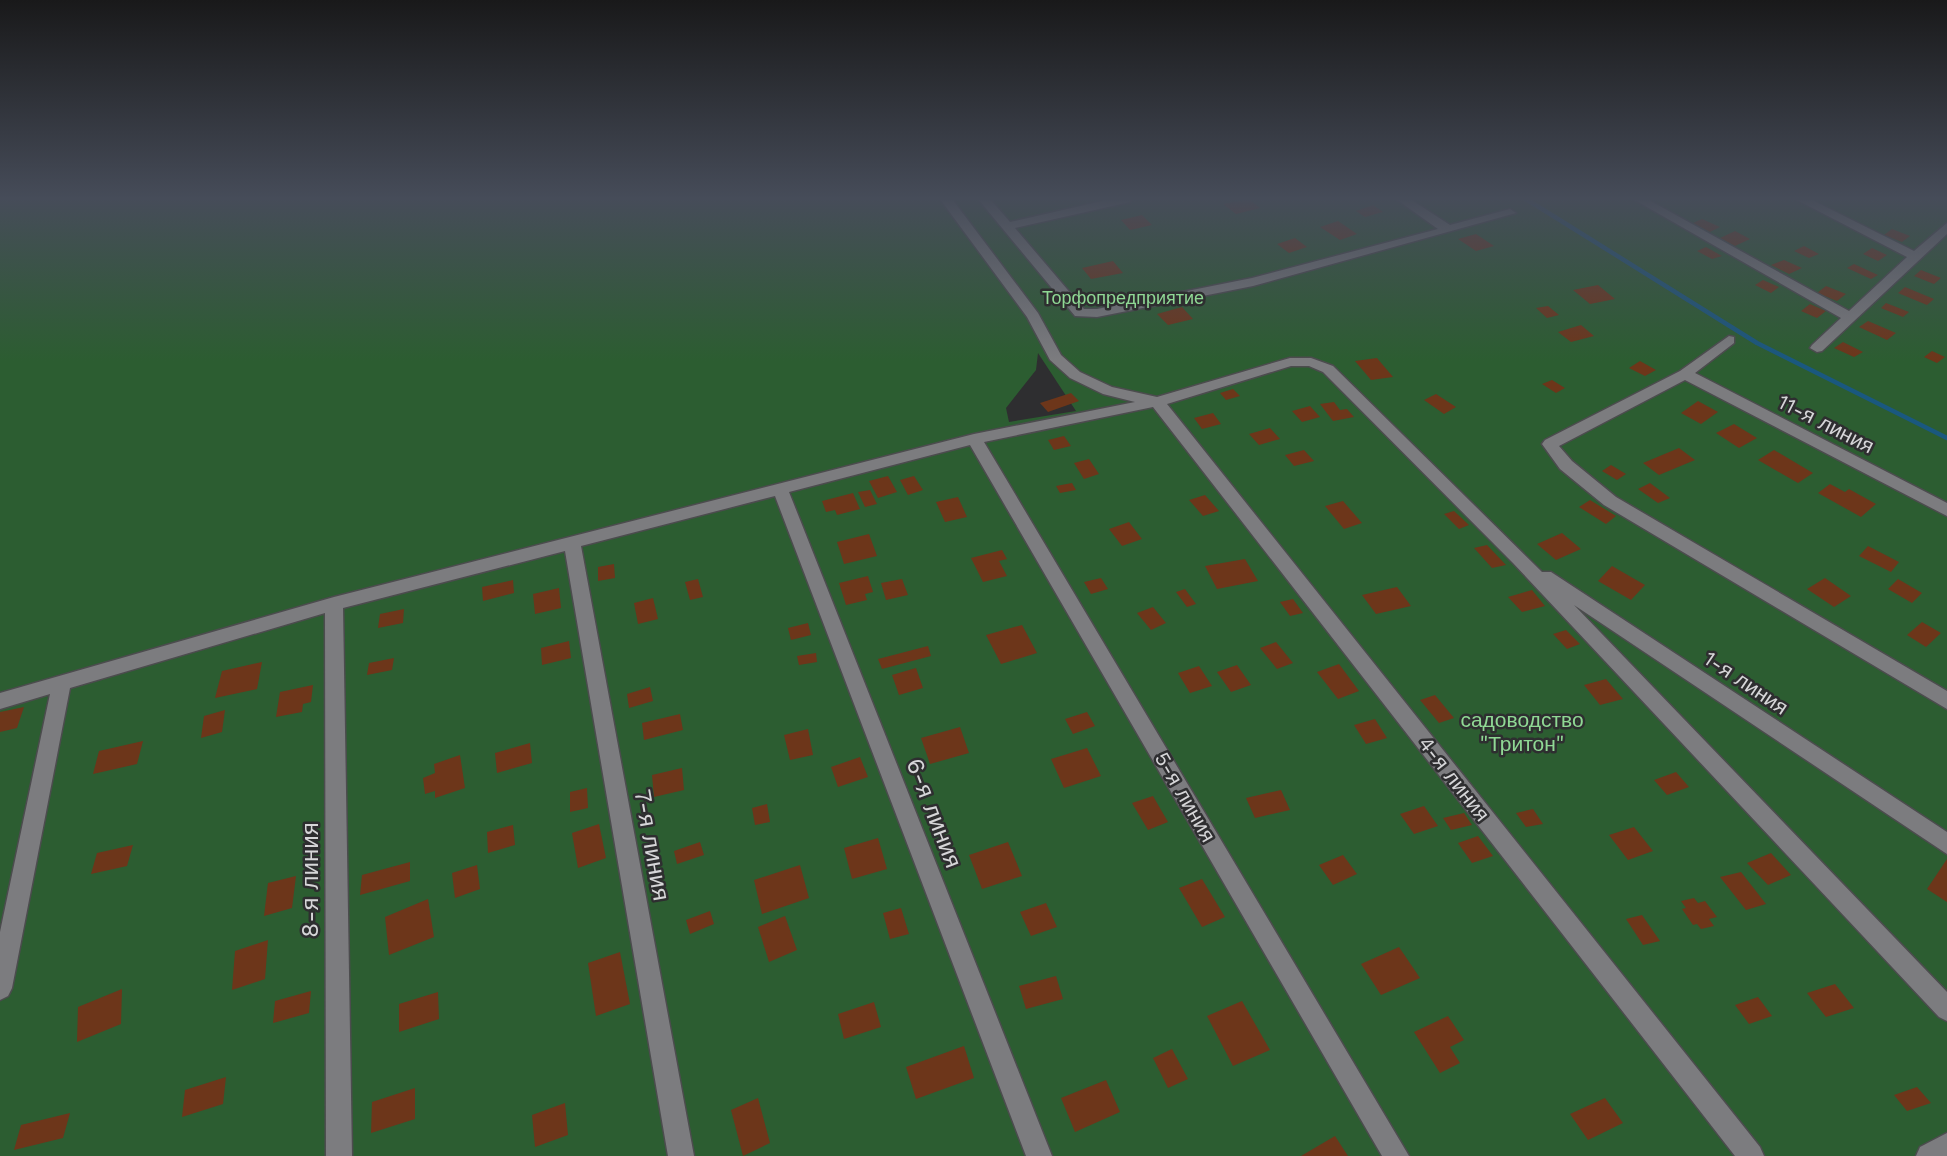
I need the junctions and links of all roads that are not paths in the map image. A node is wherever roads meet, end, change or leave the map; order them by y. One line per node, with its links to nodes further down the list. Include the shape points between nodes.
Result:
1 (986, 253): 12 (street, via 1032,316 1055,357 1075,375 1108,391)
2 (1030, 253): 3 (street, via 1080,313 1253,282)
3 (1359, 253)
4 (1735, 253): 8 (street)
5 (1908, 253): 7 (street)
6 (1920, 253): 7 (street)
7 (1916, 257): 8 (street)
8 (1849, 317): 10 (street)
9 (1729, 340): 11 (street)
10 (1817, 348)
11 (1685, 374): 15 (street, 11-я линия); 21 (street, via 1550,444 1566,465 1610,501)
12 (1157, 402): 13 (street); 17 (street, via 1290,362 1321,365); 30 (street, 4-я линия)
13 (974, 439): 14 (street); 29 (street, 5-я линия)
14 (780, 489): 16 (street); 28 (street, 6-я линия)
15 (1947, 510)
16 (572, 544): 18 (street); 27 (street, 7-я линия)
17 (1519, 559): 22 (street, 1-я линия); 24 (street)
18 (334, 604): 19 (street); 26 (street, 8-я линия)
19 (61, 685): 20 (street); 23 (street)
20 (0, 701)
21 (1947, 701)
22 (1947, 844)
23 (0, 988)
24 (1947, 1009)
25 (1947, 1146): 31 (street)
26 (339, 1156)
27 (681, 1156)
28 (1039, 1156)
29 (1396, 1156)
30 (1751, 1156)
31 (1929, 1156)

